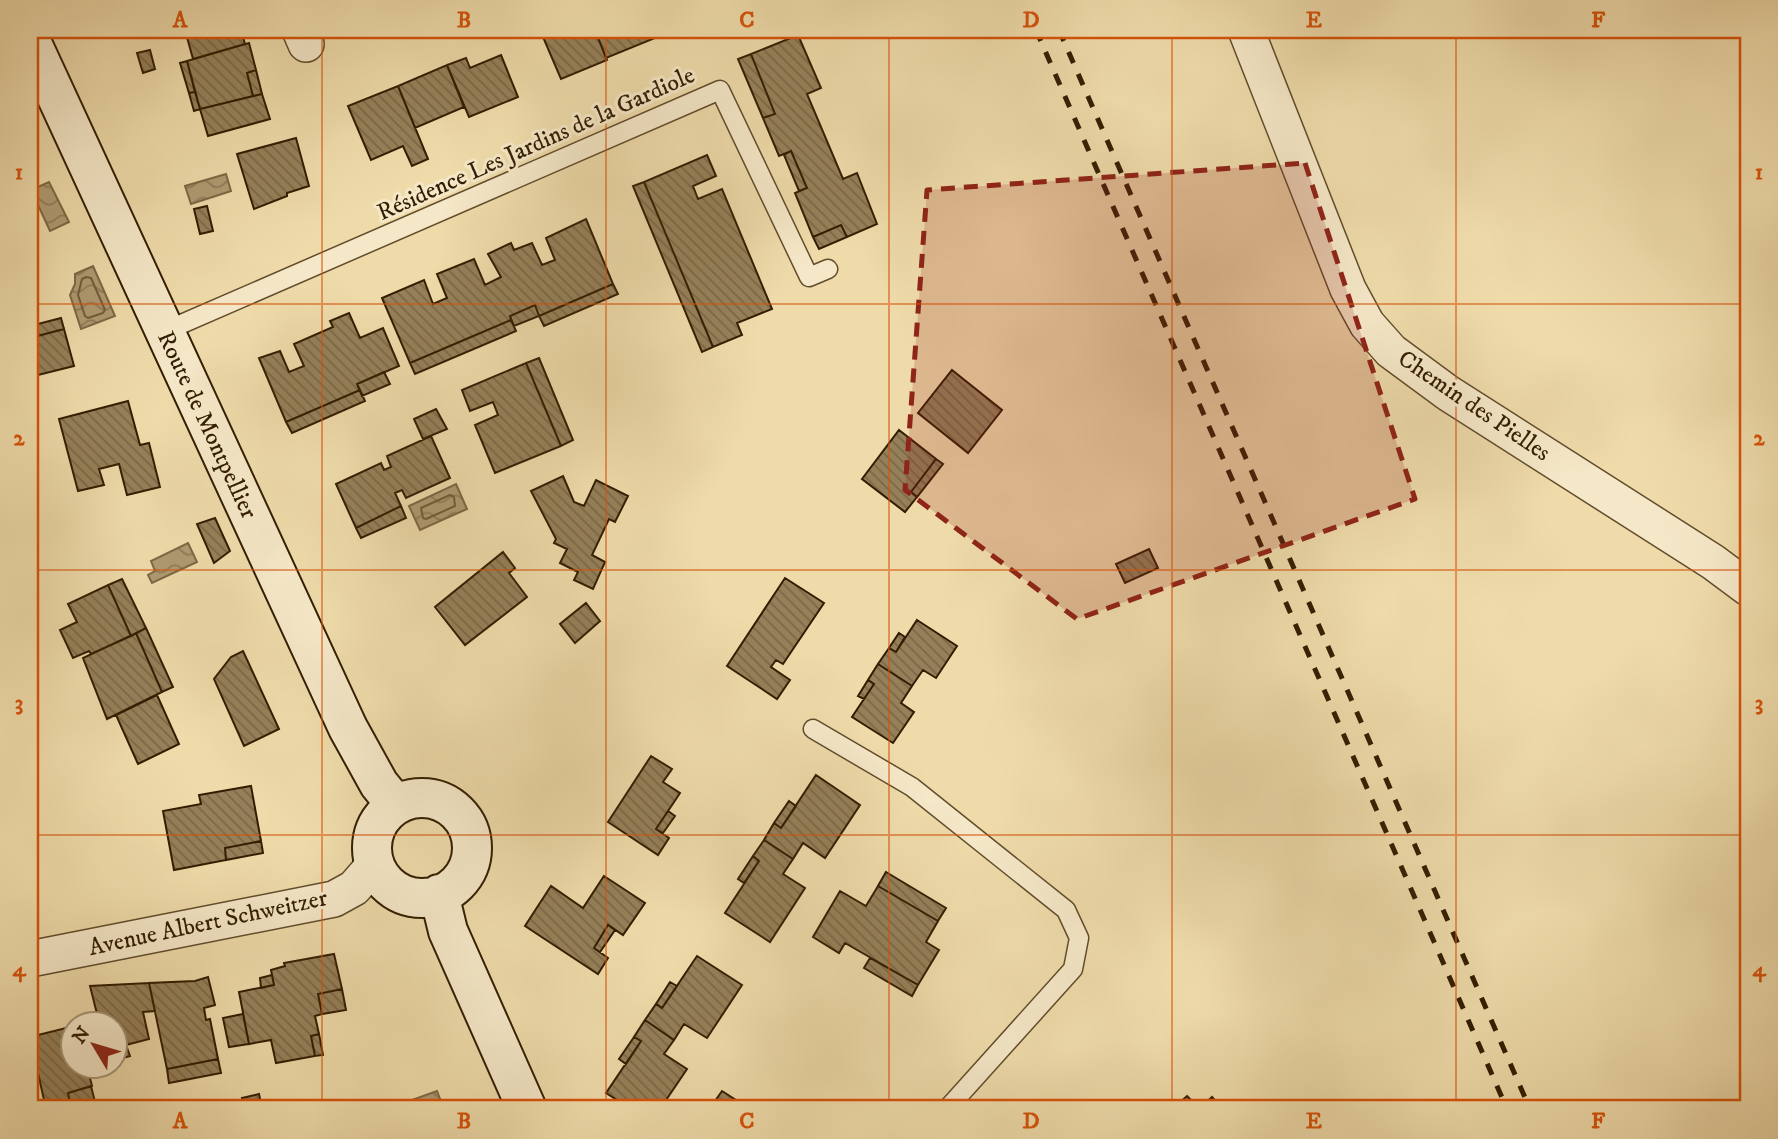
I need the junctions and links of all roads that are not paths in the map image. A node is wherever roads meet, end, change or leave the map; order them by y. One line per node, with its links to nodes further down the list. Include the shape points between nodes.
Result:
1 (1245, 30): 5 (street, Chemin des Pielles, via 1348,289 1367,324 1391,351)
2 (30, 39): 4 (main road, Route de Montpellier)
3 (828, 269): 4 (lane, Résidence Les Jardins de la Gardiole, via 808,277 720,90)
4 (163, 332): 7 (main road, Route de Montpellier, via 348,728)
5 (1748, 588)
6 (813, 729): 12 (lane, via 912,788 1066,910 1079,938 1073,969)
7 (396, 805): 8 (main road, via 374,832); 9 (main road, via 430,798 452,808 466,826 470,860 460,880)
8 (374, 865): 9 (main road, via 399,892 417,897); 10 (street, Avenue Albert Schweitzer, via 354,888 334,899)
9 (439, 894): 11 (main road, via 448,931)
10 (30, 959)
11 (527, 1109)
12 (947, 1109)

